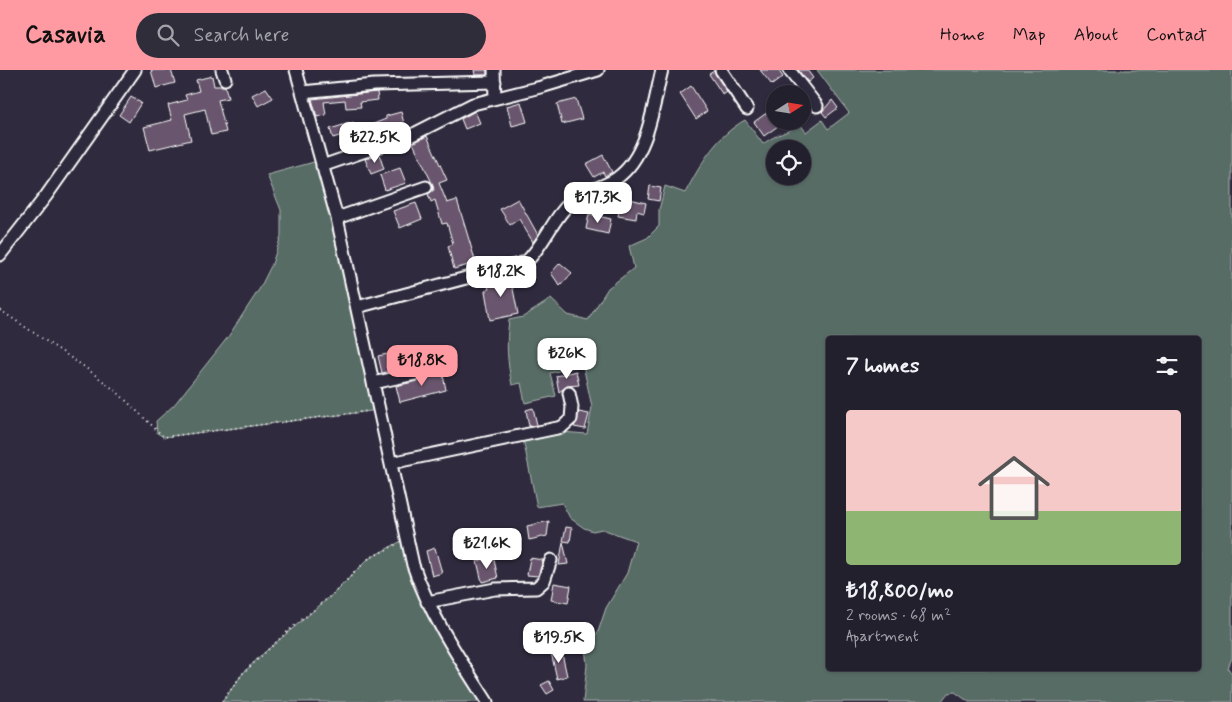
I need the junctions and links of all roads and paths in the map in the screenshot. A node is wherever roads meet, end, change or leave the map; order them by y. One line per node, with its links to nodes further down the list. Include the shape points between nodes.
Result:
1 (135, 70): 15 (street)
2 (296, 70): 8 (street)
3 (598, 70): 9 (street)
4 (662, 70): 16 (street, via 645,137 632,162 618,177 573,200 526,262)
5 (721, 70): 11 (street)
6 (789, 70): 10 (street)
7 (494, 76): 8 (street); 9 (street)
8 (302, 92): 12 (street)
9 (495, 98): 12 (street, via 457,111 412,135)
10 (817, 106)
11 (747, 108)
12 (322, 166): 14 (street)
13 (426, 187): 14 (street)
14 (337, 218): 16 (street)
15 (0, 255)
16 (357, 307): 19 (street)
17 (0, 310): 21 (path, via 117,392 164,437)
18 (424, 372): 19 (street)
19 (373, 383): 21 (street)
20 (569, 393): 22 (street, via 571,419 562,427)
21 (379, 410): 22 (street)
22 (391, 463): 23 (street)
23 (407, 538): 25 (street); 26 (path, via 368,558 333,594 260,656)
24 (551, 560): 25 (street, via 544,582 536,588 495,589)
25 (427, 602): 27 (street)
26 (222, 702)
27 (488, 702)

